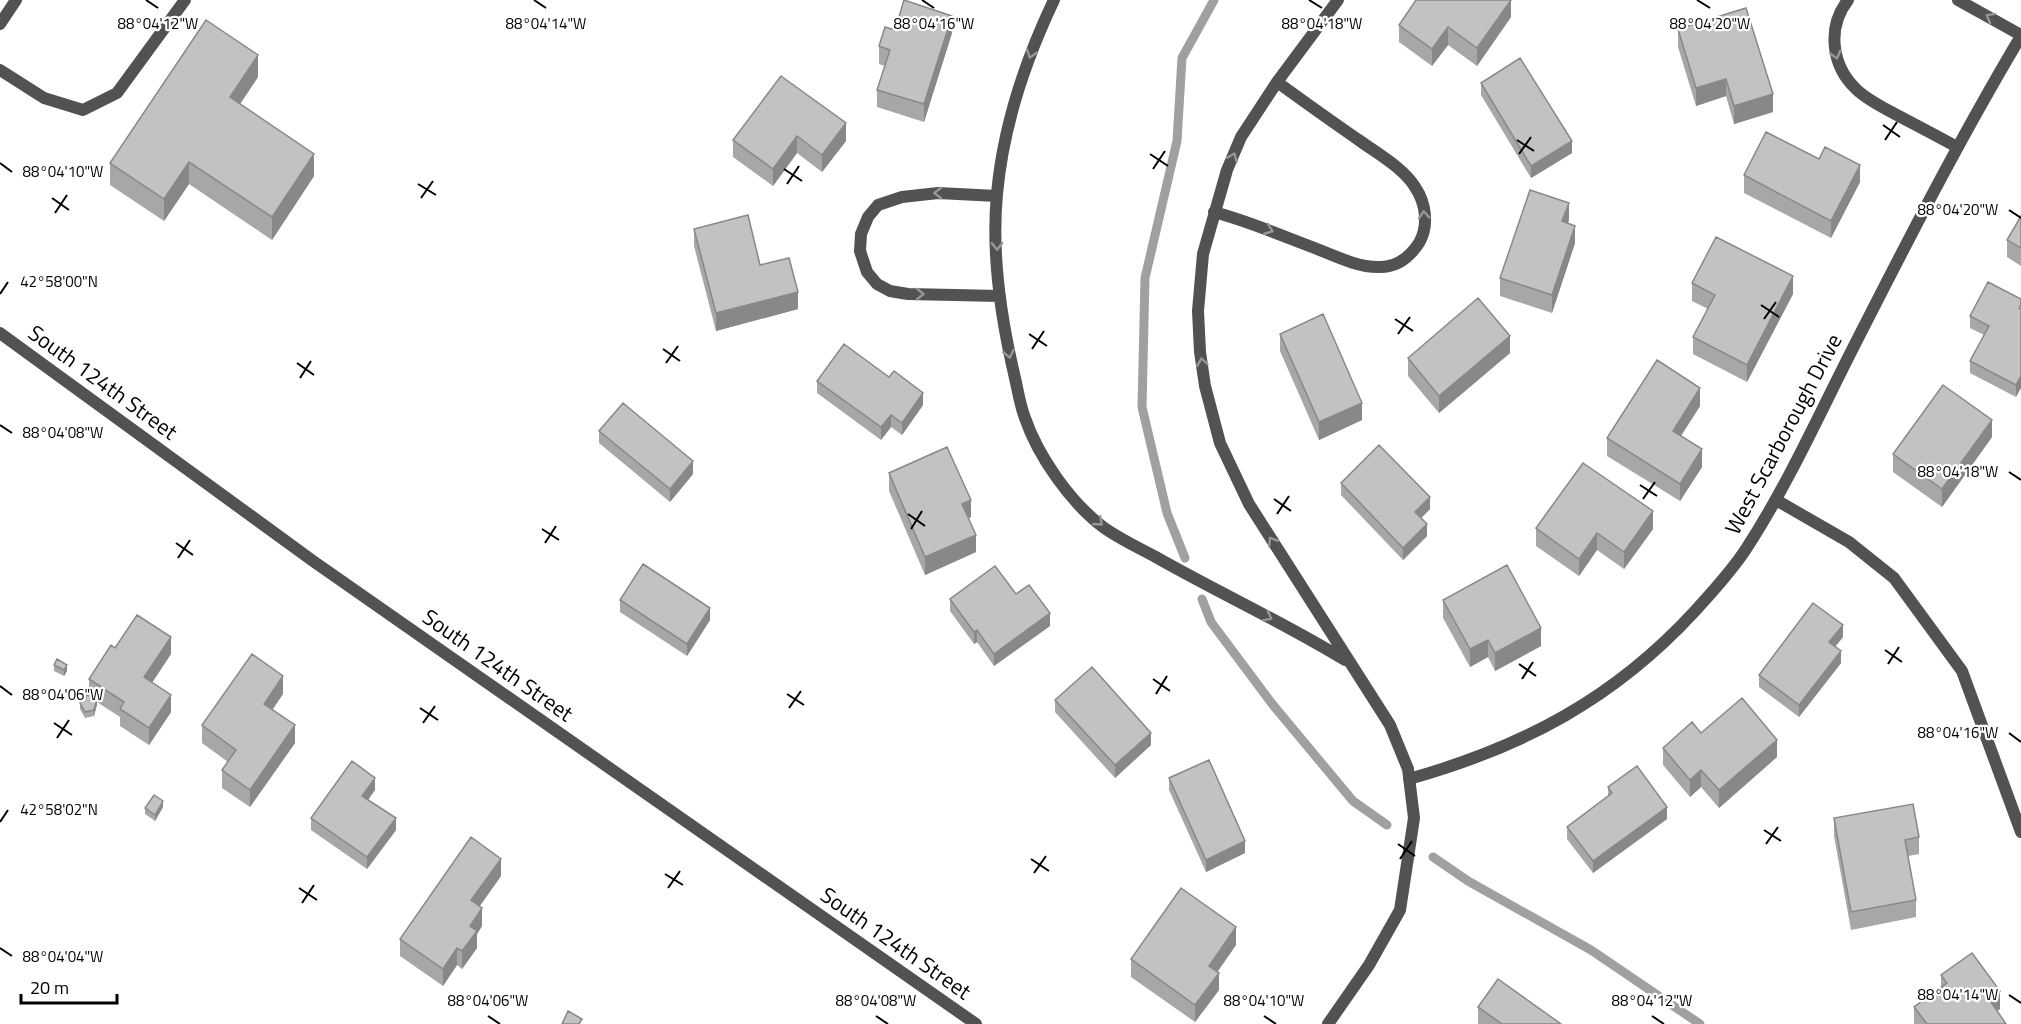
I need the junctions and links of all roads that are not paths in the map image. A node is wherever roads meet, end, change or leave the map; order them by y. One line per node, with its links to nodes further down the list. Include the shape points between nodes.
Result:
1 (16, 0): 7 (street)
2 (185, 0): 9 (street, via 117,93 83,110 44,98)
3 (1054, 0): 12 (street, one-way to 12, via 1035,39 1015,100)
4 (1338, 0): 10 (street)
5 (1848, 0): 11 (street, one-way to 11, via 1835,27 1833,47 1839,65 1855,89)
6 (1958, 0): 8 (street, one-way to 6)
7 (0, 24)
8 (2021, 36): 11 (street, West Scarborough Drive)
9 (0, 70)
10 (1277, 82): 13 (street, one-way to 10, via 1241,137); 13 (street, one-way to 10, via 1347,261 1377,268 1395,265 1412,254 1422,238 1423,205 1409,179)
11 (1957, 147): 16 (street, West Scarborough Drive)
12 (997, 196): 14 (street, one-way to 14); 14 (street, one-way to 14, via 938,193 902,196 878,205 861,234 860,251 867,272 890,291)
13 (1214, 212): 17 (street, one-way to 13, via 1248,504 1220,443 1205,386 1198,311 1203,254)
14 (1000, 296): 17 (street, one-way to 17, via 1025,419 1067,493 1103,527)
15 (0, 333): 20 (street, South 124th Street, via 313,561)
16 (1776, 500): 18 (street, West Scarborough Drive, via 1721,583 1629,673 1540,731 1460,765); 19 (street, via 1849,542 1894,578 1962,672)
17 (1348, 662): 18 (street, via 1390,725)
18 (1409, 779): 21 (street, via 1414,818 1400,910 1369,965)
19 (2021, 832)
20 (976, 1024)
21 (1328, 1024)

